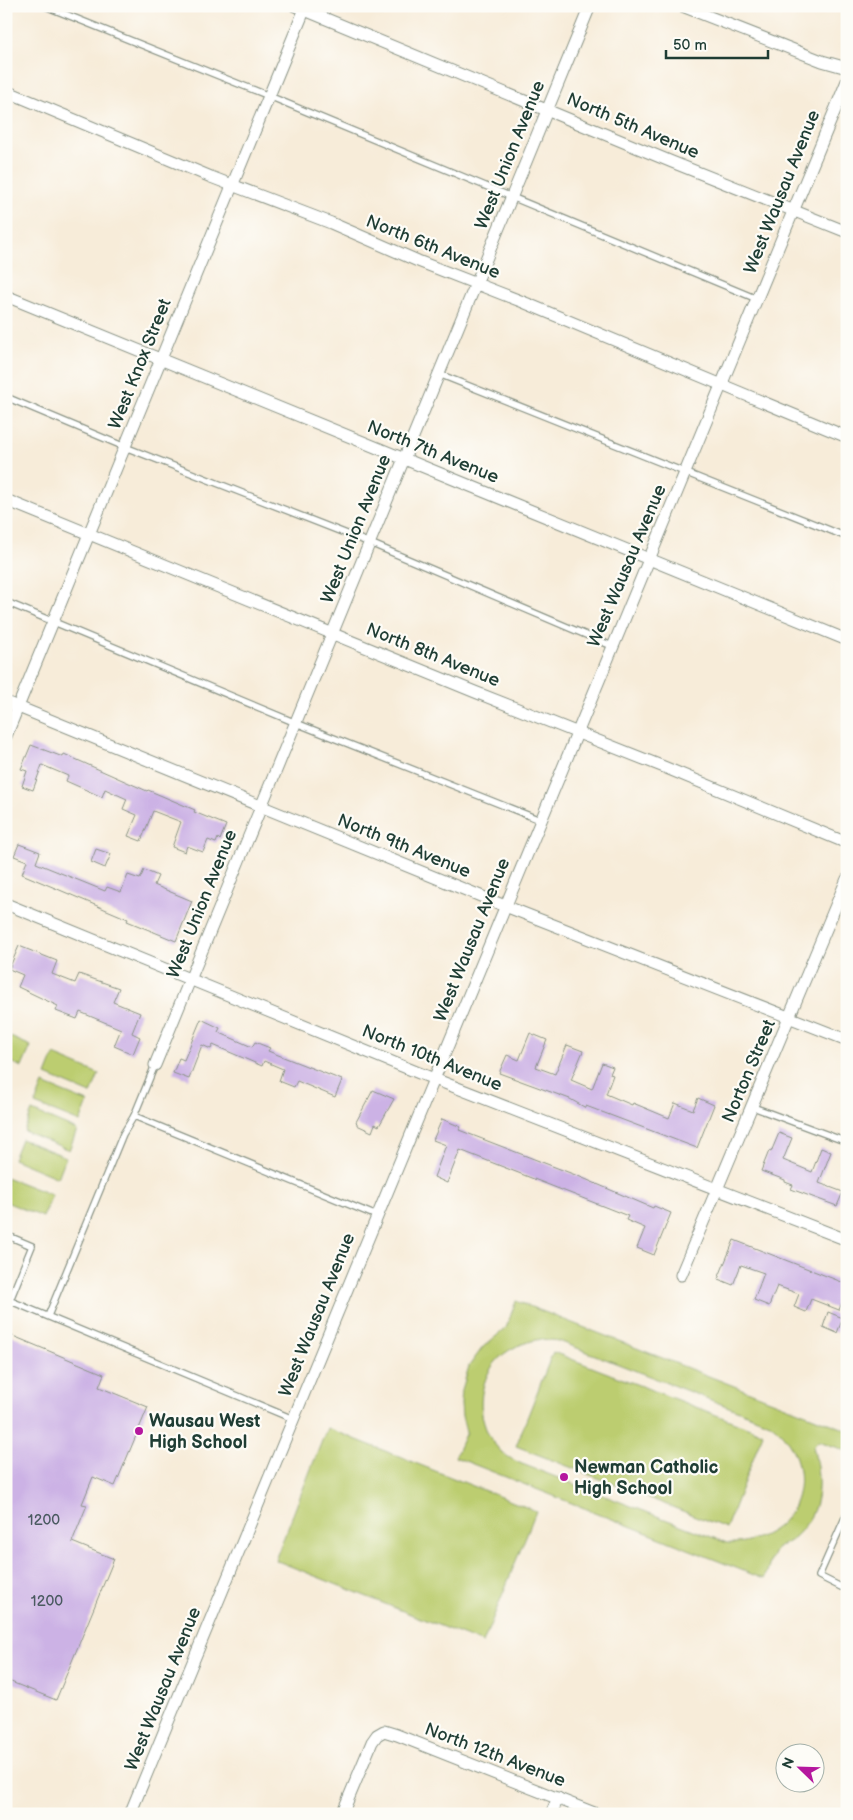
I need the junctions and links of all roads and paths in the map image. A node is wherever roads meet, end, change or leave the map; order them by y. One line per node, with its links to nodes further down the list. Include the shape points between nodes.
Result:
1 (45, 6): 8 (lane)
2 (590, 6): 9 (street, West Union Avenue)
3 (682, 6): 5 (street)
4 (302, 8): 8 (street, West Knox Street); 9 (street, North 5th Avenue)
5 (847, 68)
6 (847, 81): 12 (street, West Wausau Avenue)
7 (6, 90): 10 (street, North 6th Avenue)
8 (269, 96): 10 (street, West Knox Street); 11 (lane)
9 (548, 110): 11 (street, West Union Avenue); 12 (street, North 5th Avenue)
10 (233, 185): 14 (street, North 6th Avenue); 17 (street, West Knox Street)
11 (512, 198): 14 (street, West Union Avenue); 16 (lane)
12 (793, 210): 13 (street, North 5th Avenue); 16 (street, West Wausau Avenue)
13 (847, 232)
14 (476, 284): 18 (street, West Union Avenue); 19 (street, North 6th Avenue)
15 (6, 296): 17 (street, North 7th Avenue)
16 (756, 299): 19 (street, West Wausau Avenue)
17 (161, 359): 22 (street, West Knox Street); 23 (street, North 7th Avenue)
18 (439, 374): 23 (street, West Union Avenue); 24 (lane)
19 (721, 384): 21 (street, North 6th Avenue); 24 (street, West Wausau Avenue)
20 (6, 397): 22 (lane)
21 (847, 437)
22 (125, 447): 26 (street, West Knox Street); 28 (lane)
23 (404, 458): 28 (street, West Union Avenue); 29 (street, North 7th Avenue)
24 (685, 472): 27 (lane); 29 (street, West Wausau Avenue)
25 (6, 500): 26 (street, North 8th Avenue)
26 (89, 534): 31 (street, West Knox Street); 32 (street, North 8th Avenue)
27 (847, 537)
28 (370, 542): 32 (street, West Union Avenue); 34 (lane)
29 (648, 560): 33 (street, North 7th Avenue); 34 (street, West Wausau Avenue)
30 (6, 602): 31 (lane)
31 (53, 621): 36 (street, West Knox Street); 37 (lane)
32 (333, 633): 37 (street, West Union Avenue); 38 (street, North 8th Avenue)
33 (847, 640)
34 (612, 646): 38 (street, West Wausau Avenue)
35 (6, 702): 36 (street, North 9th Avenue)
36 (18, 707): 39 (street, West Knox Street); 40 (street, North 9th Avenue)
37 (296, 723): 40 (street, West Union Avenue); 41 (lane)
38 (577, 732): 41 (street, West Wausau Avenue); 42 (street, North 8th Avenue)
39 (6, 736)
40 (262, 806): 45 (street, North 9th Avenue); 46 (street, West Union Avenue)
41 (540, 820): 45 (street, West Wausau Avenue)
42 (847, 843)
43 (847, 879): 47 (street, Norton Street)
44 (6, 904): 46 (street, North 10th Avenue)
45 (505, 906): 47 (street, North 9th Avenue); 50 (street, West Wausau Avenue)
46 (191, 978): 49 (street, West Union Avenue); 50 (street, North 10th Avenue)
47 (790, 1017): 48 (street, North 9th Avenue); 51 (street, Norton Street)
48 (847, 1040)
49 (155, 1066): 52 (lane)
50 (434, 1078): 54 (street, North 10th Avenue); 55 (street, West Wausau Avenue)
51 (752, 1107): 53 (lane); 54 (street, Norton Street)
52 (134, 1116): 55 (lane); 60 (lane, via 122,1134)
53 (847, 1142)
54 (718, 1189): 57 (street, North 10th Avenue); 58 (street, Norton Street)
55 (377, 1216): 61 (street, West Wausau Avenue)
56 (6, 1235): 59 (lane, via 32,1246)
57 (847, 1240)
58 (681, 1275)
59 (8, 1299): 60 (lane)
60 (48, 1316): 61 (lane)
61 (293, 1419): 65 (street, West Wausau Avenue)
62 (847, 1514): 63 (lane, via 819,1576)
63 (841, 1586)
64 (558, 1798): 66 (street, North 12th Avenue, via 390,1733 380,1732 372,1742); 67 (street); 68 (street, North 12th Avenue)
65 (130, 1814)
66 (342, 1814)
67 (551, 1814)
68 (597, 1814)

